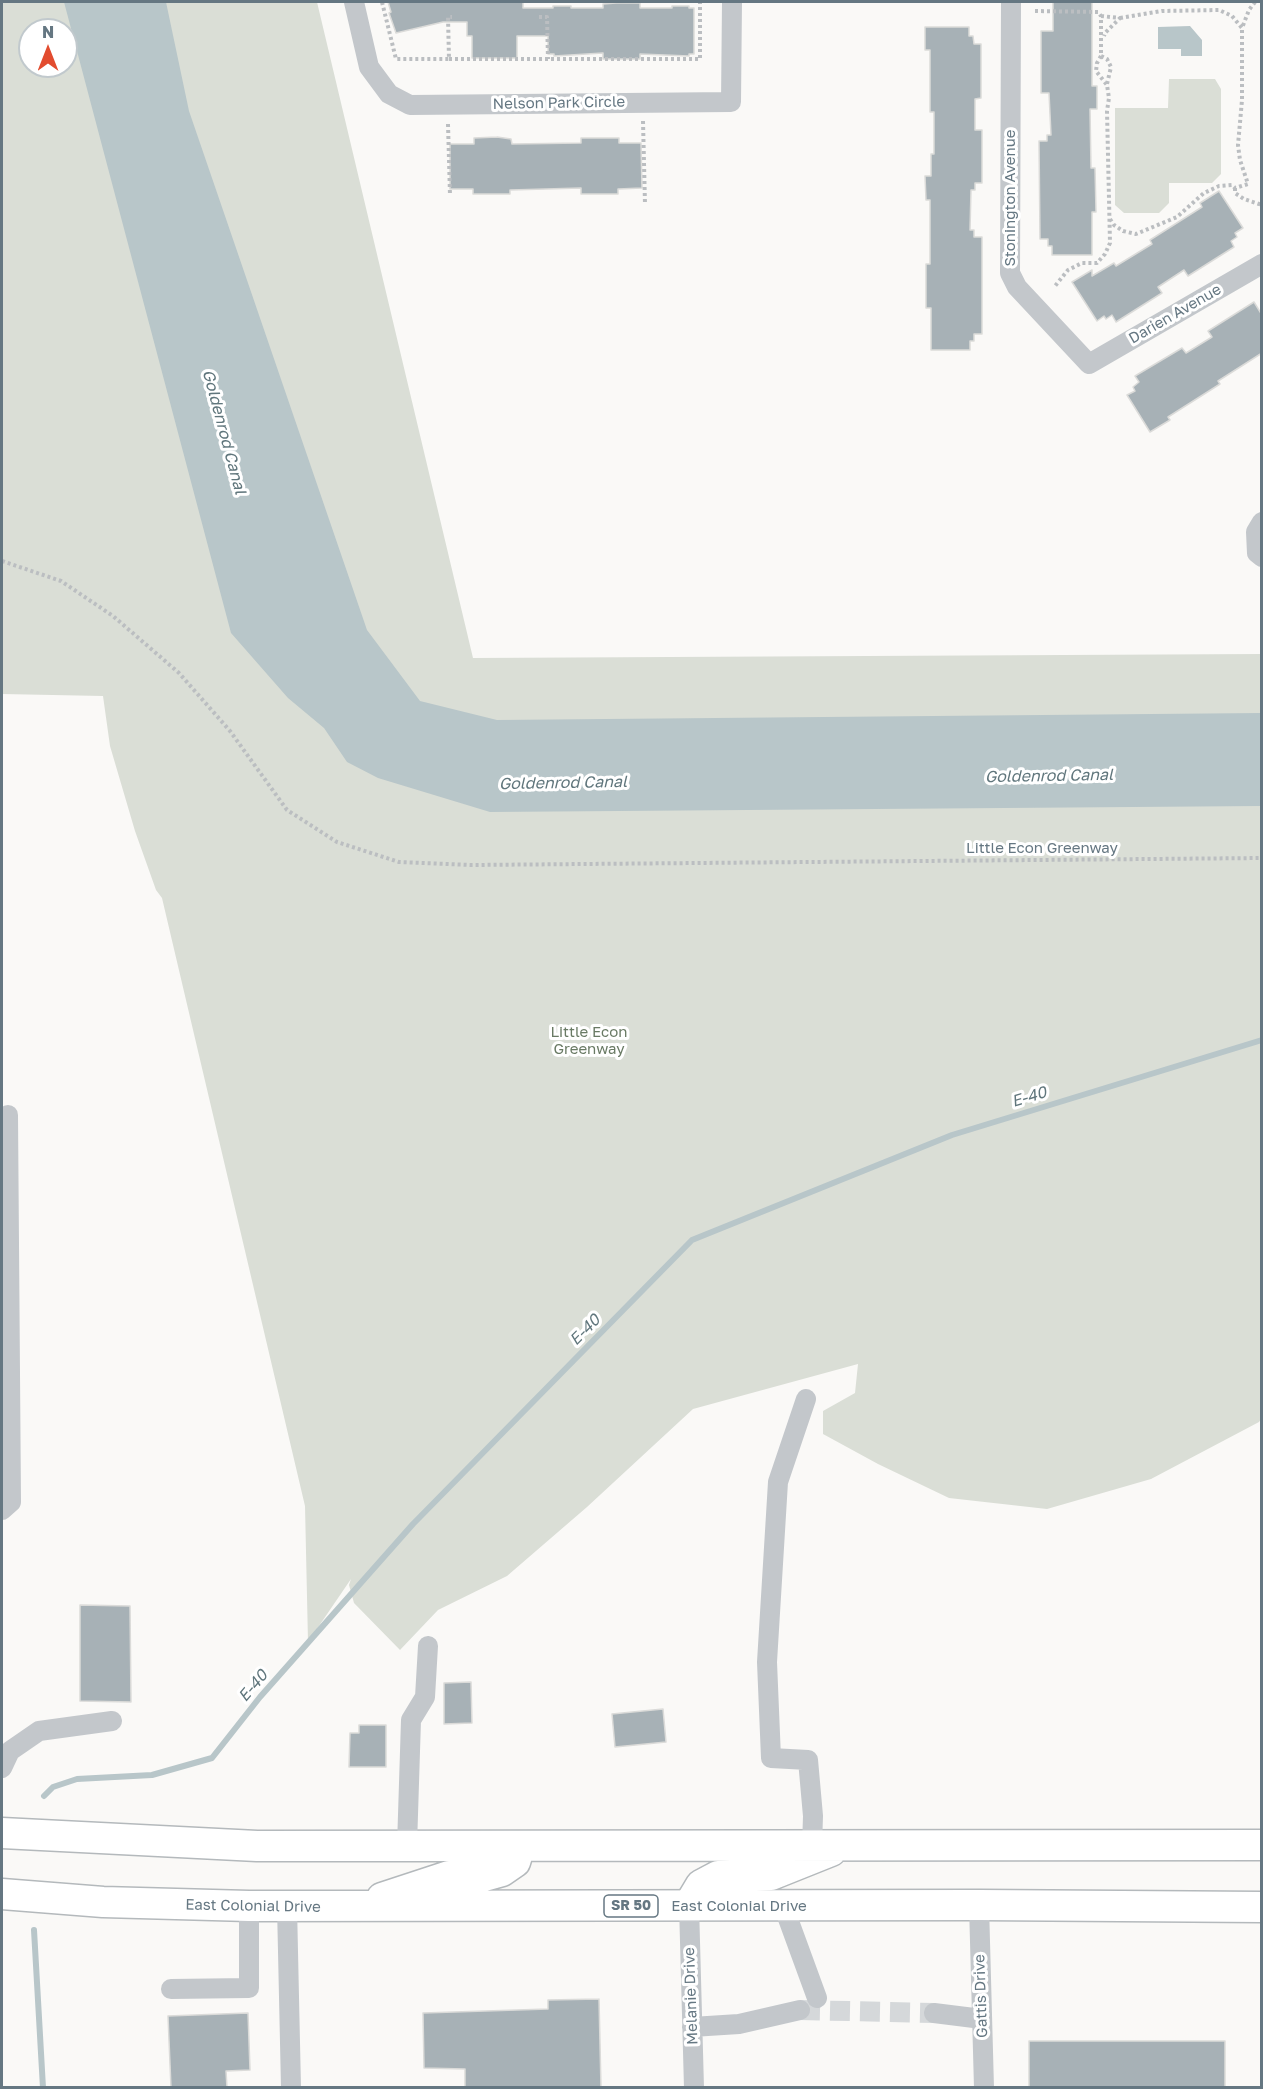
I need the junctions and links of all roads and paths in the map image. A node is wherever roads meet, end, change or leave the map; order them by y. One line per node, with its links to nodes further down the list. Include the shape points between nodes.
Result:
1 (354, 2): 4 (street, Nelson Park Circle, via 369,67 389,94 410,105 731,102)
2 (382, 2): 15 (path, via 396,59)
3 (700, 2): 16 (path, via 700,59)
4 (732, 2)
5 (1011, 2): 27 (street, Stonington Avenue, via 1010,273 1017,287)
6 (1255, 2): 12 (path)
7 (1035, 11): 8 (path)
8 (1101, 15): 11 (path); 13 (path)
9 (452, 17): 15 (path, via 448,17)
10 (539, 17): 16 (path, via 547,17)
11 (1120, 18): 12 (path, via 1162,11 1219,10 1232,16); 13 (path)
12 (1242, 28): 20 (path, via 1238,145 1248,184)
13 (1103, 40): 14 (path)
14 (1101, 56): 17 (path, via 1096,70); 17 (path, via 1111,67)
15 (449, 59): 16 (path)
16 (548, 59)
17 (1107, 85): 24 (path)
18 (448, 120): 21 (path)
19 (631, 120): 22 (path, via 643,120)
20 (1235, 188): 23 (path, via 1244,200); 24 (path, via 1219,186 1204,193 1177,217 1136,234 1123,231)
21 (450, 195)
22 (645, 204)
23 (1262, 205)
24 (1109, 217): 26 (path, via 1110,243 1106,254 1097,263 1082,263 1068,270)
25 (1262, 264): 27 (street, Darien Avenue)
26 (1055, 286)
27 (1089, 364)
28 (1262, 522): 29 (street, via 1256,532 1257,554)
29 (1262, 557)
30 (2, 561): 31 (path, Little Econ Greenway, via 61,581 113,616 179,673 230,731 286,810 337,842 399,862 471,865)
31 (1262, 858)
32 (8, 1115): 34 (street, via 11,1502)
33 (806, 1399): 42 (street, via 778,1482 767,1662 771,1758 808,1760)
34 (2, 1510)
35 (428, 1646): 40 (street, via 425,1696 411,1720)
36 (112, 1720): 37 (street, via 39,1731 10,1751)
37 (2, 1768)
38 (2, 1833): 40 (highway, via 257,1846)
39 (1262, 1845): 43 (highway)
40 (407, 1846): 41 (highway)
41 (520, 1846): 42 (highway); 50 (highway, via 515,1862 502,1871 484,1876 449,1876)
42 (812, 1846): 43 (highway)
43 (845, 1846): 45 (highway, via 771,1875 718,1876 701,1885)
44 (2, 1894): 48 (highway, East Colonial Drive / SR 50, via 103,1902)
45 (689, 1905): 46 (highway, East Colonial Drive / SR 50); 50 (highway, East Colonial Drive / SR 50); 57 (street, Melanie Drive)
46 (783, 1905): 47 (highway, East Colonial Drive / SR 50); 53 (street)
47 (979, 1905): 51 (highway, East Colonial Drive / SR 50); 56 (street, Gattis Drive)
48 (249, 1906): 49 (highway, East Colonial Drive / SR 50); 52 (street, via 249,1988)
49 (287, 1906): 50 (highway, East Colonial Drive / SR 50); 58 (street)
50 (353, 1907)
51 (1262, 1907)
52 (171, 1989)
53 (817, 1998)
54 (800, 2010): 57 (street, via 739,2024)
55 (934, 2013): 56 (street)
56 (982, 2019): 60 (street, Gattis Drive)
57 (692, 2027): 59 (street, Melanie Drive)
58 (291, 2088)
59 (694, 2088)
60 (984, 2088)

